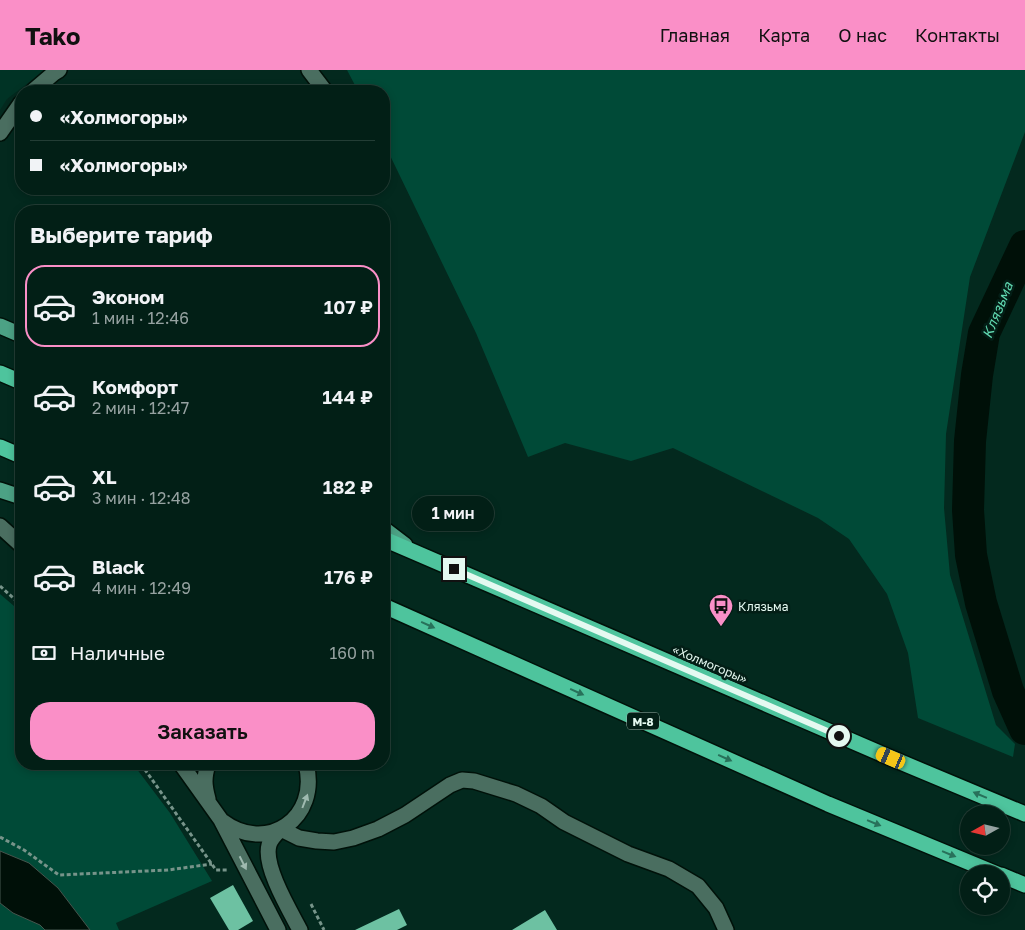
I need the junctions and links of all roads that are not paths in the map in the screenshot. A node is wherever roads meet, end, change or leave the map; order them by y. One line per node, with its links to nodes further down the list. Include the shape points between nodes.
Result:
1 (59, 70): 3 (street)
2 (309, 70): 4 (street)
3 (40, 85)
4 (320, 85)
5 (15, 112): 6 (street)
6 (0, 133)
7 (0, 326): 8 (main road)
8 (15, 332)
9 (0, 373): 10 (highway)
10 (15, 379)
11 (0, 447): 12 (highway)
12 (15, 453)
13 (0, 490): 14 (main road)
14 (15, 495)
15 (0, 526): 17 (street)
16 (390, 534): 19 (main road)
17 (15, 540)
18 (390, 542): 19 (highway, «Холмогоры»)
19 (419, 554): 25 (highway, «Холмогоры», one-way to 19)
20 (390, 609): 28 (highway, М-8, one-way to 28, via 828,804)
21 (185, 770): 24 (street)
22 (206, 770): 24 (street, via 204,777)
23 (307, 770): 27 (street, one-way to 23, via 302,809 309,792)
24 (210, 806): 26 (street)
25 (1025, 814)
26 (221, 820): 27 (street, via 229,827 249,834); 31 (street, one-way to 31)
27 (281, 829): 32 (street, via 269,845 269,860); 33 (street, via 299,838 317,841 353,838 405,815 450,785 462,780 474,781 516,794 564,822 628,854 669,869 698,886 716,908)
28 (976, 865)
29 (1010, 879): 30 (highway)
30 (1025, 885)
31 (278, 930)
32 (300, 930)
33 (726, 930)

